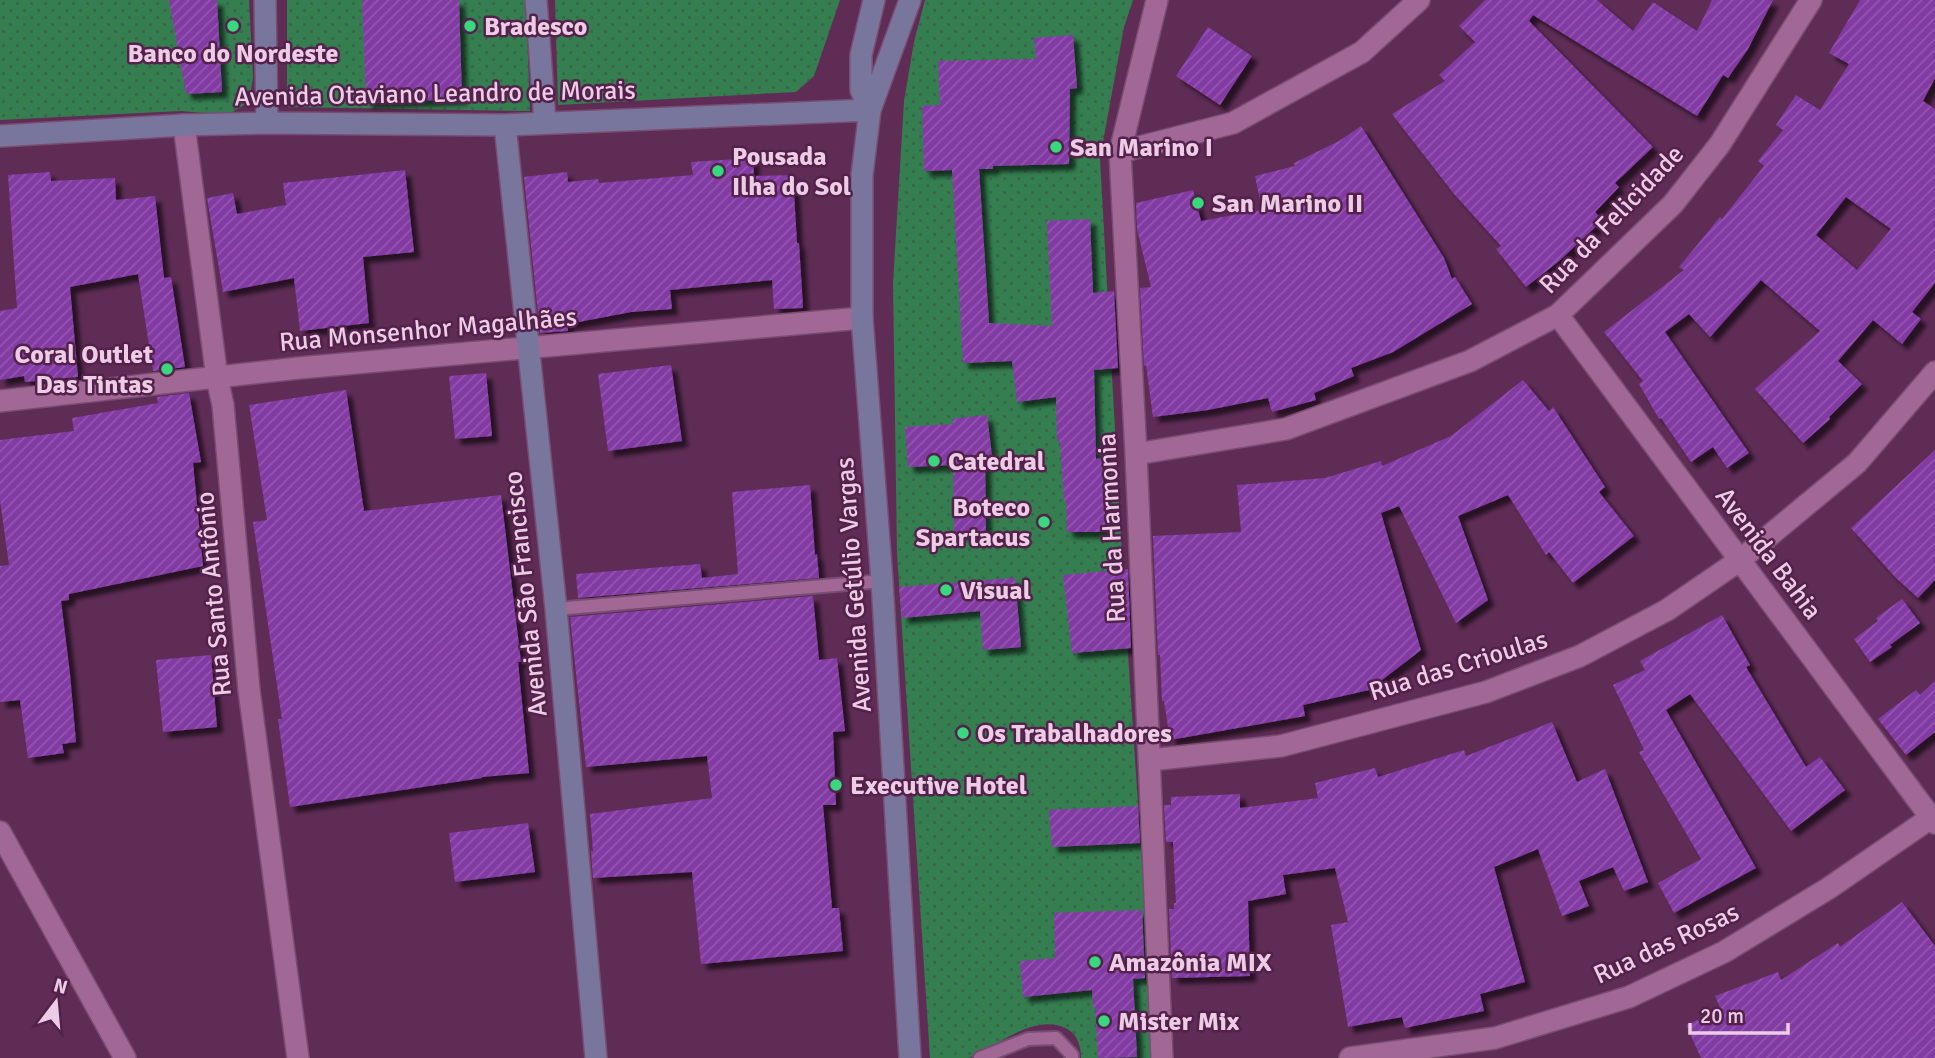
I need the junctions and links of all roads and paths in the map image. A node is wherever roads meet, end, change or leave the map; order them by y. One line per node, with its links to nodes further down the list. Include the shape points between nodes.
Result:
1 (265, 0): 10 (street)
2 (536, 0): 9 (street)
3 (874, 0): 8 (street, Avenida Getúlio Vargas, via 861,55 861,90)
4 (911, 0): 8 (street, Avenida Getúlio Vargas)
5 (1157, 0): 14 (street, Rua da Harmonia)
6 (1419, 0): 14 (street, via 1362,52 1233,122)
7 (1811, 0): 15 (street, Rua da Felicidade, via 1720,144 1673,204)
8 (870, 110): 9 (street, Avenida Otaviano Leandro de Morais); 16 (street, Avenida Getúlio Vargas, via 862,175)
9 (545, 122): 12 (street, Avenida Otaviano Leandro de Morais)
10 (267, 123): 11 (street, Avenida Otaviano Leandro de Morais); 12 (street, Avenida Otaviano Leandro de Morais)
11 (184, 125): 13 (street, Avenida Otaviano Leandro de Morais); 19 (street, Rua Santo Antônio)
12 (505, 125): 17 (street, Avenida São Francisco)
13 (0, 136)
14 (1120, 152): 21 (street, Rua da Harmonia)
15 (1558, 315): 21 (street, Rua da Felicidade, via 1470,361 1286,429); 22 (street, Avenida Bahia)
16 (862, 318): 17 (street, Rua Monsenhor Magalhães); 23 (street, Avenida Getúlio Vargas)
17 (528, 348): 19 (street, Rua Monsenhor Magalhães); 24 (street, Avenida São Francisco)
18 (1935, 372): 22 (street, Rua das Crioulas, via 1857,463)
19 (217, 378): 20 (street, Rua Monsenhor Magalhães); 29 (street, Rua Santo Antônio, via 249,690)
20 (0, 401)
21 (1136, 454): 25 (street, Rua da Harmonia)
22 (1740, 560): 25 (street, Rua das Crioulas, via 1667,610 1591,650 1486,692 1281,746); 26 (street, Avenida Bahia)
23 (882, 581): 24 (lane); 31 (street, Avenida Getúlio Vargas)
24 (556, 609): 30 (street, Avenida São Francisco)
25 (1150, 760): 34 (street, Rua da Harmonia)
26 (1934, 819): 35 (street, Rua das Rosas, via 1724,952 1629,996 1495,1038)
27 (0, 832): 28 (street)
28 (125, 1058)
29 (298, 1058)
30 (596, 1058)
31 (910, 1058)
32 (980, 1058): 33 (lane, via 1028,1039 1056,1038)
33 (1073, 1058)
34 (1162, 1058)
35 (1350, 1058)

